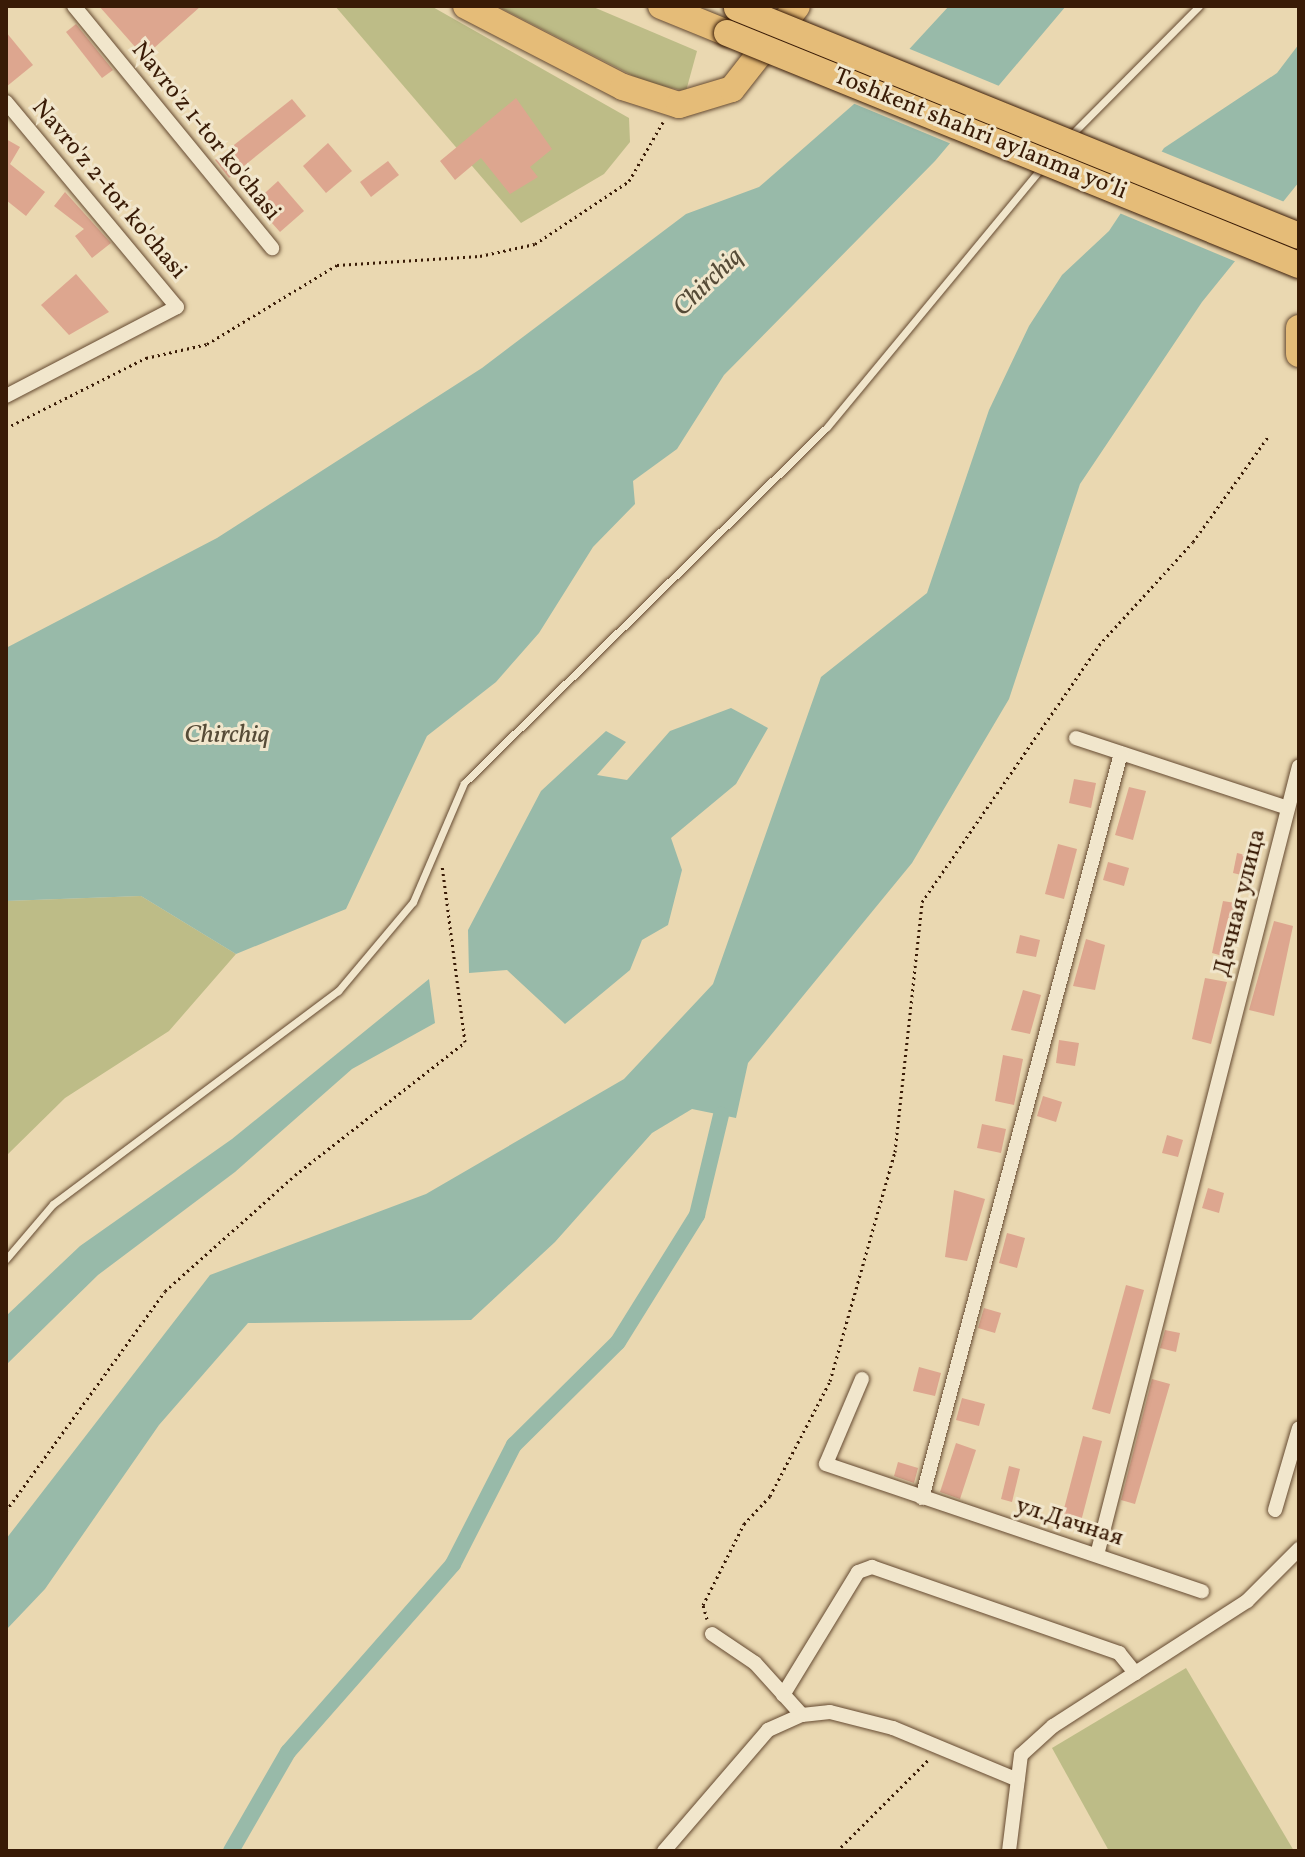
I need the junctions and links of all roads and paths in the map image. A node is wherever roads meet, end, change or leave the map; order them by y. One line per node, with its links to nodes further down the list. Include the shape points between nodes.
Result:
1 (74, 6): 10 (street, Navro'z 1-tor ko'chasi)
2 (466, 6): 8 (highway, via 576,65)
3 (661, 6): 11 (highway, Toshkent shahri aylanma yoʻli, bridge)
4 (797, 6): 8 (highway, via 732,89 698,104)
5 (1199, 6): 21 (lane, via 978,235 827,427 464,783)
6 (735, 7): 9 (highway, Toshkent shahri aylanma yoʻli, bridge)
7 (6, 102): 14 (street, Navro'z 2-tor ko'chasi, via 177,307)
8 (670, 104): 15 (path, via 629,181 535,244 480,256 337,265 207,344 146,358)
9 (1299, 236)
10 (272, 248)
11 (1299, 265)
12 (1299, 328): 13 (highway)
13 (1299, 354)
14 (6, 396)
15 (6, 428)
16 (1268, 437): 31 (path, via 1193,542 1099,645 922,902 895,1152 830,1381 703,1605)
17 (1076, 738): 18 (street, Дачная улица)
18 (1121, 753): 20 (street, Дачная улица); 25 (street)
19 (1299, 766): 20 (street)
20 (1288, 808): 29 (street, Дачная улица)
21 (439, 842): 22 (lane, via 413,902 338,991 53,1204); 27 (path, via 465,1042 295,1175 165,1291)
22 (6, 1259)
23 (862, 1379): 25 (street, ул.Дачная, via 826,1464)
24 (1299, 1428): 26 (street)
25 (922, 1498): 29 (street, ул.Дачная)
26 (1275, 1510)
27 (6, 1511)
28 (1299, 1549): 32 (street, via 1247,1601)
29 (1097, 1555): 30 (street, ул.Дачная)
30 (1202, 1591)
31 (712, 1634): 33 (street, via 755,1663)
32 (1135, 1673): 33 (street, via 1119,1653 872,1567 858,1572); 36 (street, via 1021,1755)
33 (783, 1695): 34 (street)
34 (802, 1715): 35 (street, via 848,1715); 37 (street, via 768,1730)
35 (940, 1747): 36 (street); 38 (path)
36 (1018, 1780): 39 (street)
37 (664, 1851)
38 (837, 1851)
39 (1009, 1851)

